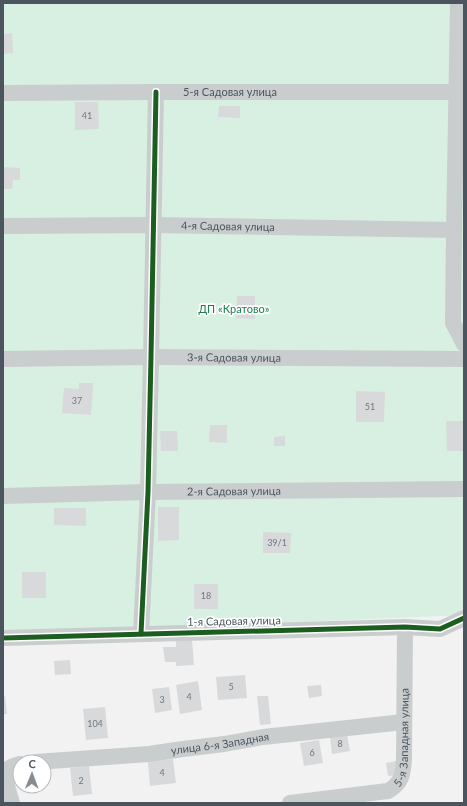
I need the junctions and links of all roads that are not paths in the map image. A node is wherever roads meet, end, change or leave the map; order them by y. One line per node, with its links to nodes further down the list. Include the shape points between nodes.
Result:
1 (458, 3): 3 (street)
2 (156, 92): 3 (street, 5-я Садовая улица); 4 (street, 5-я Садовая улица); 5 (street)
3 (457, 92): 7 (street)
4 (3, 93)
5 (154, 225): 6 (street, 4-я Садовая улица); 7 (street, 4-я Садовая улица); 9 (street)
6 (3, 226)
7 (454, 230): 8 (street, via 454,323)
8 (464, 344)
9 (151, 357): 10 (street, 3-я Садовая улица); 11 (street, 3-я Садовая улица); 13 (street)
10 (464, 358)
11 (3, 359)
12 (464, 489): 13 (street, 2-я Садовая улица)
13 (148, 492): 14 (street, 2-я Садовая улица); 17 (street)
14 (3, 496)
15 (464, 618): 16 (street, 1-я Садовая улица, via 440,629)
16 (405, 627): 17 (street, 1-я Садовая улица); 19 (street, 5-я Западная улица)
17 (141, 634): 18 (street, 1-я Садовая улица)
18 (3, 638)
19 (404, 722): 20 (street, улица 6-я Западная, via 263,737 149,754); 23 (street, 5-я Западная улица, via 403,771 400,782 394,787 388,791)
20 (52, 761)
21 (12, 767): 22 (street, via 5,773)
22 (12, 803)
23 (290, 803)

